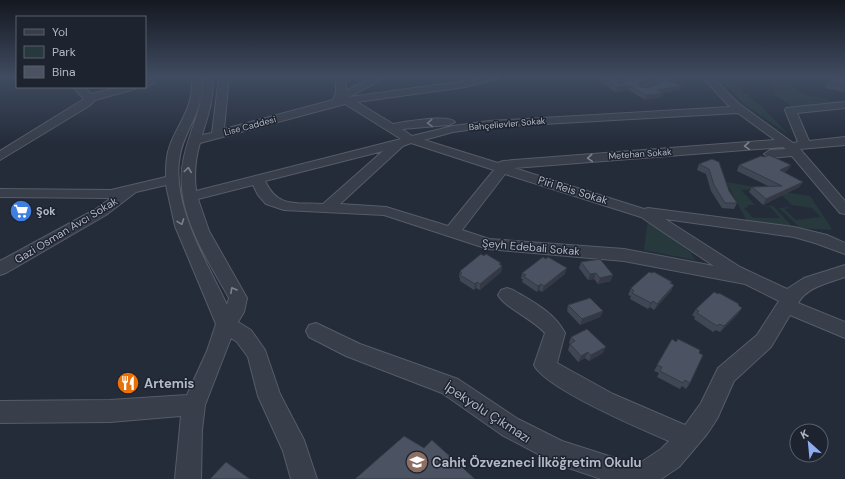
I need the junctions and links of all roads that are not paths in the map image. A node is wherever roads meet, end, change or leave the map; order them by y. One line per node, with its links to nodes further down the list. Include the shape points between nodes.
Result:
1 (88, 99): 15 (street, via 85,104)
2 (195, 99): 22 (street, via 174,153)
3 (207, 99): 13 (street)
4 (222, 99): 11 (street)
5 (337, 99): 11 (street, Lise Caddesi)
6 (343, 99): 10 (street, Piri Reis Sokak)
7 (730, 99): 9 (street)
8 (845, 105): 17 (street, via 790,110 796,122)
9 (738, 107): 10 (street, one-way to 10, via 433,123); 12 (street, Bahçelievler Sokak, via 489,124); 17 (street)
10 (391, 128): 12 (street, Piri Reis Sokak)
11 (218, 135): 13 (street, Lise Caddesi)
12 (405, 140): 19 (street, Piri Reis Sokak); 21 (street, Bahçelievler Sokak); 27 (street)
13 (195, 141): 26 (street, one-way to 13, via 187,177)
14 (845, 141): 17 (street)
15 (22, 142): 16 (street); 18 (street)
16 (0, 143)
17 (794, 147): 19 (street, Metehan Sokak, one-way to 19); 20 (street); 29 (street)
18 (0, 156)
19 (498, 167): 20 (street, Piri Reis Sokak); 30 (street)
20 (519, 173): 28 (street, Piri Reis Sokak)
21 (279, 174): 23 (street); 26 (street)
22 (172, 179): 24 (street); 37 (street, one-way to 37, via 182,224)
23 (259, 182): 26 (street); 27 (street, Şeyh Edebali Sokak, via 263,194 277,204)
24 (132, 190): 25 (street, via 106,194); 32 (street, Gazi Osman Avcı Sokak, via 101,212)
25 (0, 193)
26 (190, 202): 37 (street, one-way to 26, via 235,312 238,298 202,234)
27 (327, 208): 30 (street, Şeyh Edebali Sokak, via 386,211)
28 (637, 210): 31 (street, via 794,232); 34 (street, Piri Reis Sokak, via 663,223)
29 (845, 210)
30 (451, 233): 34 (street, Şeyh Edebali Sokak, via 488,244 624,255)
31 (845, 249)
32 (0, 269)
33 (845, 271): 36 (street, via 810,282 795,292)
34 (746, 278): 36 (street, Piri Reis Sokak)
35 (507, 295): 42 (street, via 548,322 554,330 545,365 548,369 605,401)
36 (788, 302): 38 (street, Piri Reis Sokak); 42 (street, via 764,341 726,375 709,411)
37 (226, 324): 40 (street, via 218,351); 44 (street, via 252,344 269,396 295,449)
38 (845, 330)
39 (316, 331): 45 (street, İpekyolu Çıkmazı, via 370,357 450,386 510,427 557,452)
40 (194, 405): 41 (street, via 110,411); 43 (street)
41 (0, 412)
42 (688, 438): 45 (street, via 670,458)
43 (188, 479)
44 (304, 479)
45 (639, 479)

